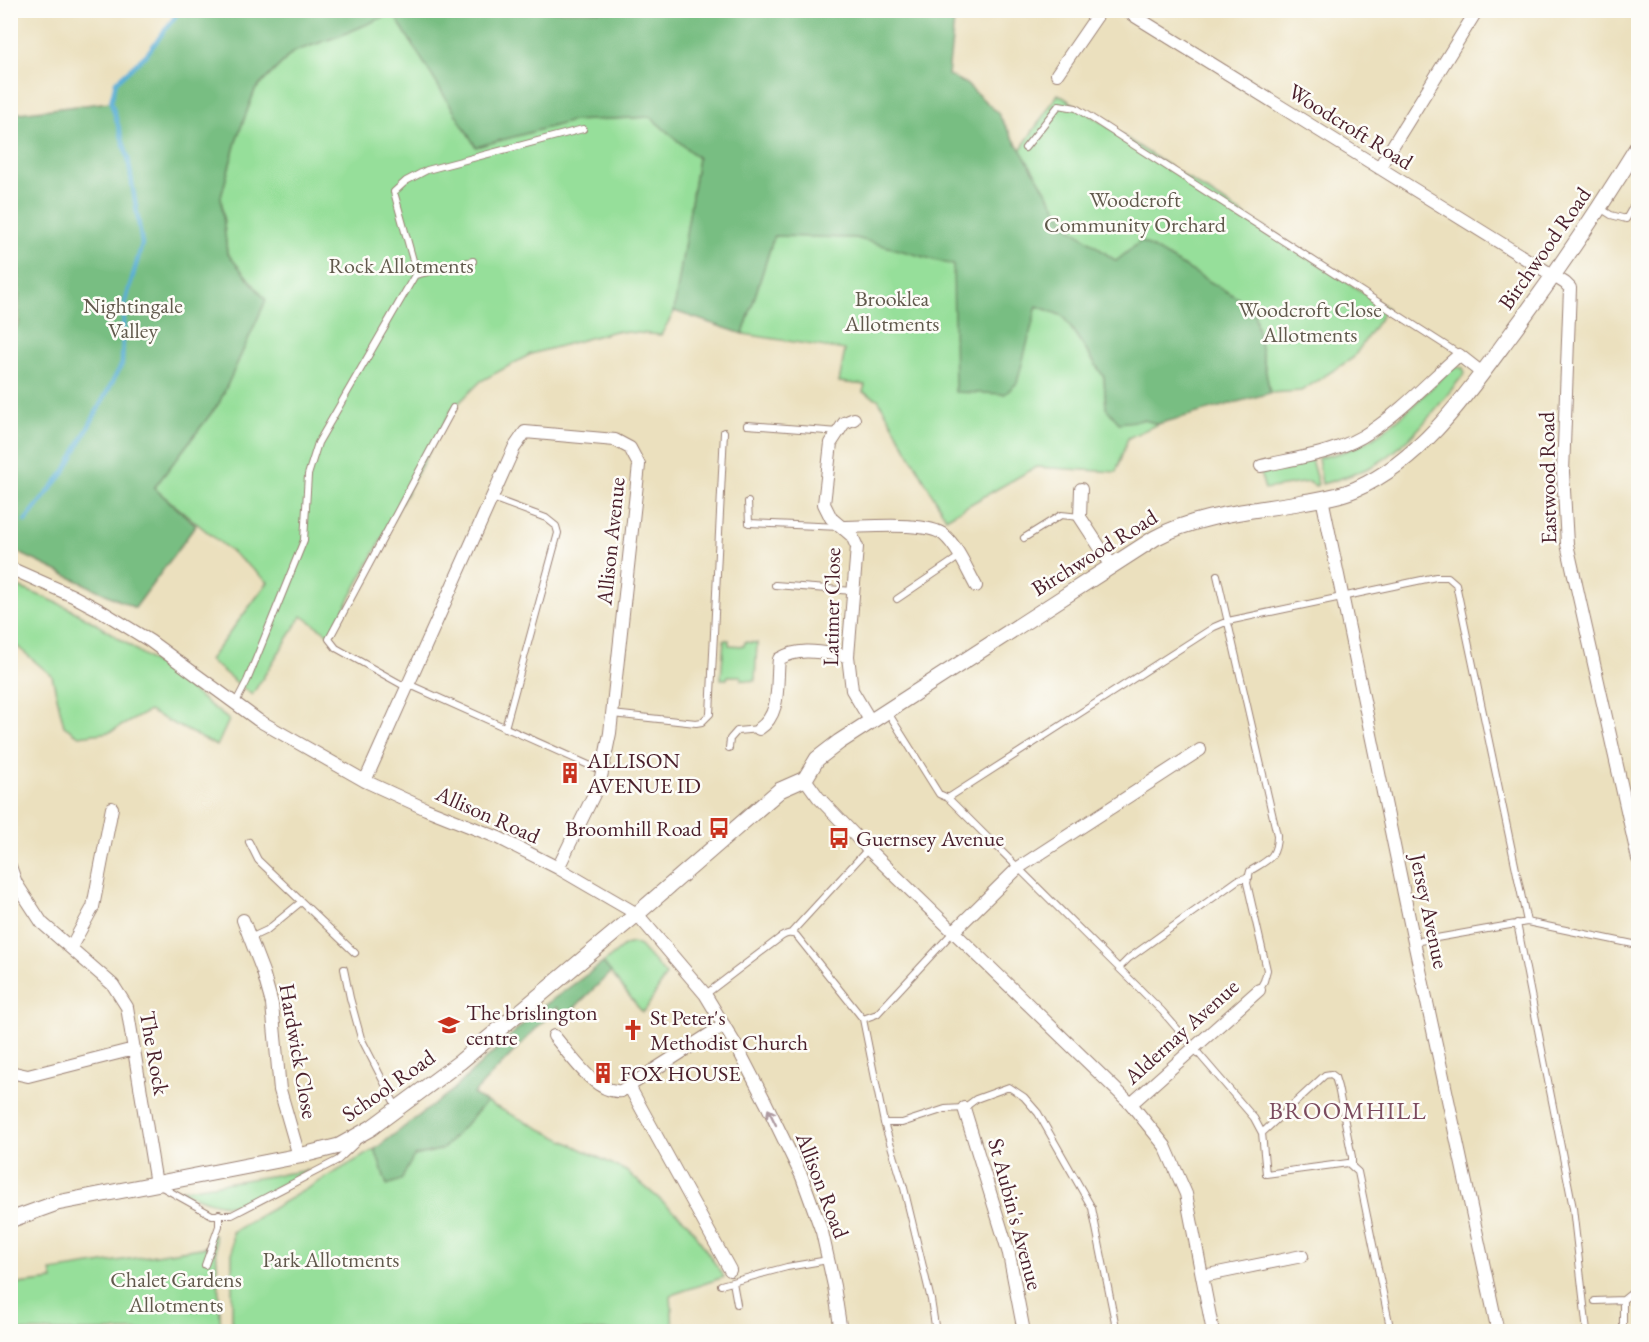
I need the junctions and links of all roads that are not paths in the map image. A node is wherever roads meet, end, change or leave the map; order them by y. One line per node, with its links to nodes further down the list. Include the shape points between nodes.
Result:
1 (1101, 10): 4 (street)
2 (1125, 10): 8 (street, Woodcroft Road)
3 (1477, 10): 8 (street)
4 (1057, 74)
5 (583, 129): 12 (lane, via 427,170 406,181 394,192)
6 (1025, 148): 14 (lane, via 1059,105 1076,108)
7 (1637, 151): 10 (street, Birchwood Road)
8 (1379, 168): 13 (street, Woodcroft Road)
9 (1638, 198): 10 (lane, via 1626,219)
10 (1600, 208): 13 (street, Birchwood Road)
11 (473, 261): 12 (lane)
12 (415, 275): 41 (lane, via 318,443 308,475 302,547)
13 (1554, 276): 15 (street, Birchwood Road); 56 (street, Eastwood Road, via 1570,288 1563,472 1567,544)
14 (1459, 355): 15 (street); 21 (street, via 1370,433 1314,454)
15 (1482, 373): 24 (street, Birchwood Road, via 1443,421 1387,473 1354,490)
16 (453, 408): 40 (lane, via 329,639 336,648)
17 (854, 420): 20 (street, via 844,423)
18 (747, 425): 20 (lane)
19 (724, 432): 43 (lane, via 710,714 696,723)
20 (838, 432): 27 (street, Latimer Close, via 831,443 824,504 831,518)
21 (1261, 465)
22 (1081, 489): 26 (street)
23 (491, 498): 40 (street, Allison Avenue); 43 (street, Allison Avenue, via 525,432 615,440 630,448 639,465); 45 (lane, via 546,518 558,533)
24 (1322, 498): 30 (street, Birchwood Road, via 1176,526); 36 (street, Jersey Avenue)
25 (748, 502): 27 (lane, via 749,523)
26 (1080, 517): 28 (lane, via 1061,516); 30 (street)
27 (843, 527): 29 (street, Latimer Close, via 935,529 945,535); 35 (street, Latimer Close, via 857,547)
28 (1024, 538)
29 (959, 557): 34 (street, Latimer Close); 37 (lane)
30 (1112, 566): 42 (street, Birchwood Road)
31 (10, 568): 41 (street, Allison Road, via 103,612 150,641)
32 (1217, 575): 38 (lane)
33 (775, 585): 35 (lane)
34 (976, 586)
35 (854, 591): 39 (street, Latimer Close)
36 (1344, 596): 38 (lane); 64 (lane, via 1436,577 1448,577 1456,584); 69 (street, Jersey Avenue)
37 (897, 599)
38 (1228, 621): 52 (lane); 60 (lane, via 1277,835 1277,849 1269,860 1250,871)
39 (848, 656): 44 (street, Latimer Close, via 852,690); 46 (street, via 811,651 790,652 779,659 776,707 767,724)
40 (406, 686): 45 (lane); 51 (street, Allison Avenue)
41 (235, 704): 51 (street, Allison Road)
42 (887, 711): 44 (street, Birchwood Road); 52 (lane, via 939,794)
43 (612, 714): 49 (street, Allison Avenue)
44 (871, 722): 50 (street, Birchwood Road, via 817,759)
45 (505, 728): 49 (lane)
46 (759, 729): 47 (lane, via 737,731)
47 (729, 748)
48 (1200, 750): 59 (street)
49 (602, 771): 58 (street, Allison Avenue)
50 (806, 779): 55 (street); 62 (street, School Road, via 780,790)
51 (364, 781): 58 (street, Allison Road, via 499,838)
52 (948, 798): 59 (lane)
53 (112, 808): 71 (street, via 93,907)
54 (249, 842): 61 (lane, via 258,860)
55 (868, 849): 66 (street); 67 (lane)
56 (1638, 859)
57 (10, 866): 71 (street, The Rock, via 16,883 42,923)
58 (558, 868): 62 (street, Allison Road)
59 (1018, 868): 66 (street); 73 (lane)
60 (1249, 878): 73 (lane, via 1238,880); 75 (lane, via 1267,970)
61 (301, 902): 68 (lane, via 267,930); 72 (lane)
62 (638, 915): 76 (street, Allison Road); 86 (street, School Road)
63 (243, 920): 68 (street, Hardwick Close)
64 (1527, 922): 65 (lane); 70 (lane)
65 (1516, 923): 69 (lane); 112 (lane, via 1573,1208)
66 (953, 932): 77 (lane, via 877,1014); 84 (street)
67 (791, 933): 76 (lane); 77 (lane)
68 (250, 938): 90 (street, Hardwick Close, via 272,1004 280,1090)
69 (1414, 942): 111 (street, Jersey Avenue)
70 (1638, 945)
71 (71, 947): 81 (street, The Rock, via 113,985 127,1007)
72 (355, 953)
73 (1119, 968): 80 (lane)
74 (344, 969): 86 (lane, via 362,1038)
75 (1259, 990): 80 (street, Aldernay Avenue)
76 (705, 994): 78 (street, Allison Road)
77 (863, 1019): 87 (lane)
78 (724, 1025): 83 (street); 96 (street, Allison Road, one-way to 78, via 802,1177)
79 (554, 1036): 83 (street, via 602,1088 614,1092)
80 (1194, 1047): 84 (street, Aldernay Avenue); 89 (lane, via 1254,1118)
81 (134, 1049): 82 (street, via 28,1076); 92 (street, The Rock)
82 (10, 1072)
83 (629, 1086): 98 (street)
84 (1131, 1104): 99 (street, via 1165,1146 1186,1194)
85 (964, 1108): 87 (lane, via 945,1109 902,1123); 107 (street, St Aubin's Avenue, via 1010,1254); 108 (lane, via 1009,1087 1038,1113 1092,1208)
86 (398, 1110): 88 (street, School Road)
87 (884, 1123): 106 (lane, via 904,1188)
88 (371, 1128): 90 (street, School Road, via 339,1146); 93 (lane, via 338,1160 232,1215)
89 (1262, 1133): 91 (lane, via 1266,1174 1348,1163); 91 (lane, via 1325,1075 1331,1074 1338,1087)
90 (298, 1156): 92 (street, School Road)
91 (1352, 1166): 110 (lane, via 1358,1172)
92 (156, 1184): 93 (lane, via 212,1215); 94 (street, School Road, via 57,1203)
93 (219, 1214): 97 (lane, via 219,1226)
94 (10, 1220)
95 (1302, 1256): 99 (street)
96 (828, 1260): 98 (lane); 105 (street, Allison Road)
97 (205, 1265)
98 (732, 1276): 100 (lane); 104 (lane)
99 (1203, 1276): 109 (street)
100 (721, 1285)
101 (1638, 1288): 102 (lane)
102 (1623, 1300): 103 (lane); 113 (lane)
103 (1594, 1301)
104 (737, 1304)
105 (841, 1332)
106 (936, 1332)
107 (1024, 1332)
108 (1117, 1332)
109 (1213, 1332)
110 (1391, 1332)
111 (1498, 1332)
112 (1587, 1332)
113 (1623, 1332)

